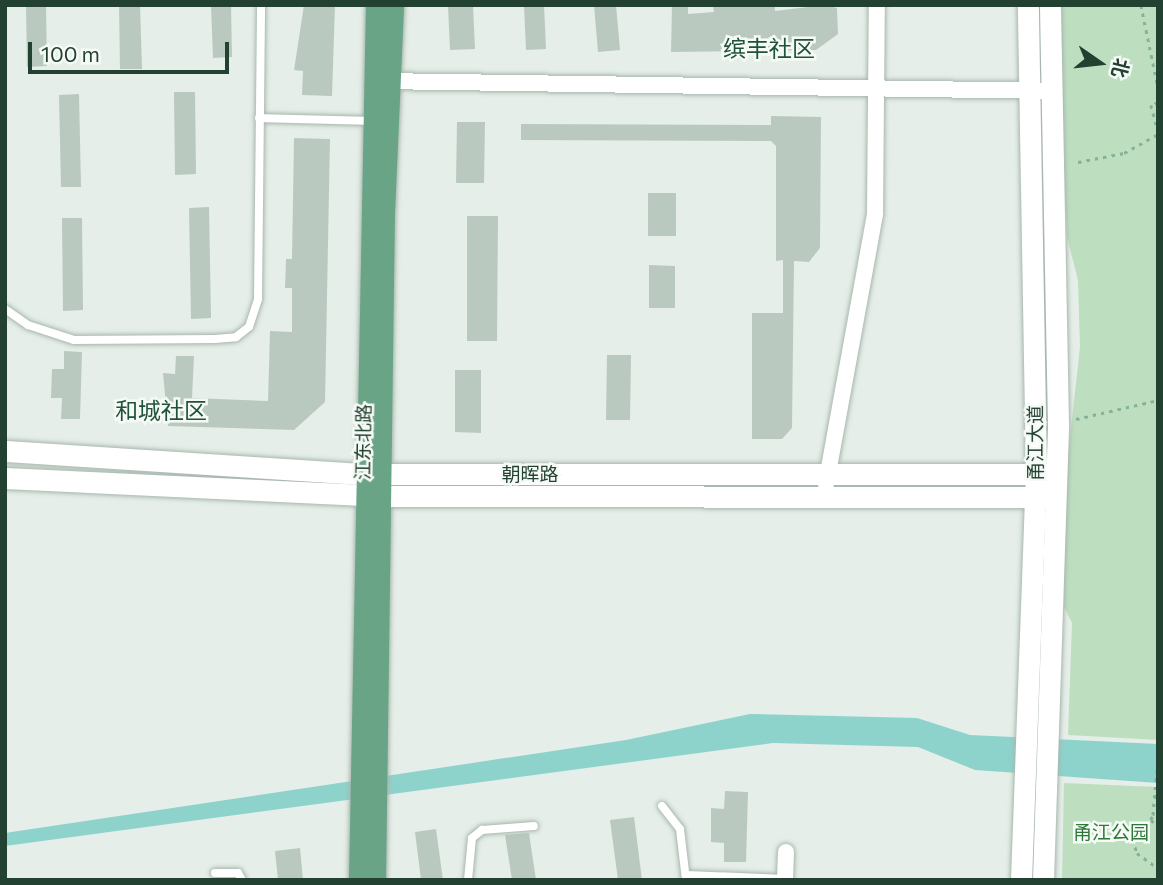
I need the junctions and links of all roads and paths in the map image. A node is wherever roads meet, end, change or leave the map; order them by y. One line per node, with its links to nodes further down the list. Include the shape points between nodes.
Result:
1 (261, 5): 13 (lane)
2 (376, 5): 8 (main road, 江东北路)
3 (393, 5): 8 (main road, 江东北路)
4 (877, 5): 10 (street)
5 (1028, 5): 11 (main road, 甬江大道)
6 (1050, 5): 11 (main road, 甬江大道)
7 (1140, 5): 9 (path)
8 (381, 81): 10 (street); 14 (main road, 江东北路); 21 (main road, 江东北路)
9 (1158, 87)
10 (880, 88): 11 (street); 24 (street, via 875,214)
11 (1044, 90): 19 (main road, 甬江大道); 22 (main road, 甬江大道)
12 (1158, 103): 15 (path, via 1151,105)
13 (259, 118): 14 (lane); 17 (lane, via 257,311 236,337 74,340 28,325)
14 (371, 121): 21 (main road, 江东北路)
15 (1158, 132): 16 (path, via 1124,153)
16 (1078, 162)
17 (5, 309)
18 (1158, 400): 19 (path)
19 (1058, 424): 22 (main road, 甬江大道)
20 (5, 451): 21 (main road, 朝晖路)
21 (371, 474): 24 (main road, 朝晖路); 25 (main road, 江东北路)
22 (1045, 474): 24 (main road, 朝晖路); 26 (main road, 甬江大道)
23 (5, 478): 25 (main road, 朝晖路)
24 (826, 484): 25 (main road, 朝晖路); 26 (main road, 朝晖路)
25 (371, 496): 31 (main road, 江东北路, via 377,765); 31 (main road, 江东北路, via 357,779)
26 (1044, 497): 28 (main road, 甬江大道, via 1026,729); 28 (main road, 甬江大道, via 1045,740)
27 (1158, 761): 30 (path)
28 (1034, 784): 43 (main road, 甬江大道); 44 (main road, 甬江大道)
29 (662, 806): 37 (lane, via 680,828)
30 (1151, 820): 32 (path); 35 (path, via 1133,839 1137,853)
31 (367, 825): 39 (main road, 江东北路); 40 (main road, 江东北路)
32 (1158, 825)
33 (534, 826): 41 (lane, via 482,830 472,838)
34 (786, 852): 42 (street)
35 (1158, 868)
36 (215, 873): 38 (lane, via 238,873)
37 (686, 878): 42 (lane)
38 (242, 880)
39 (359, 880)
40 (375, 880)
41 (468, 880)
42 (785, 880)
43 (1021, 880)
44 (1043, 880)

